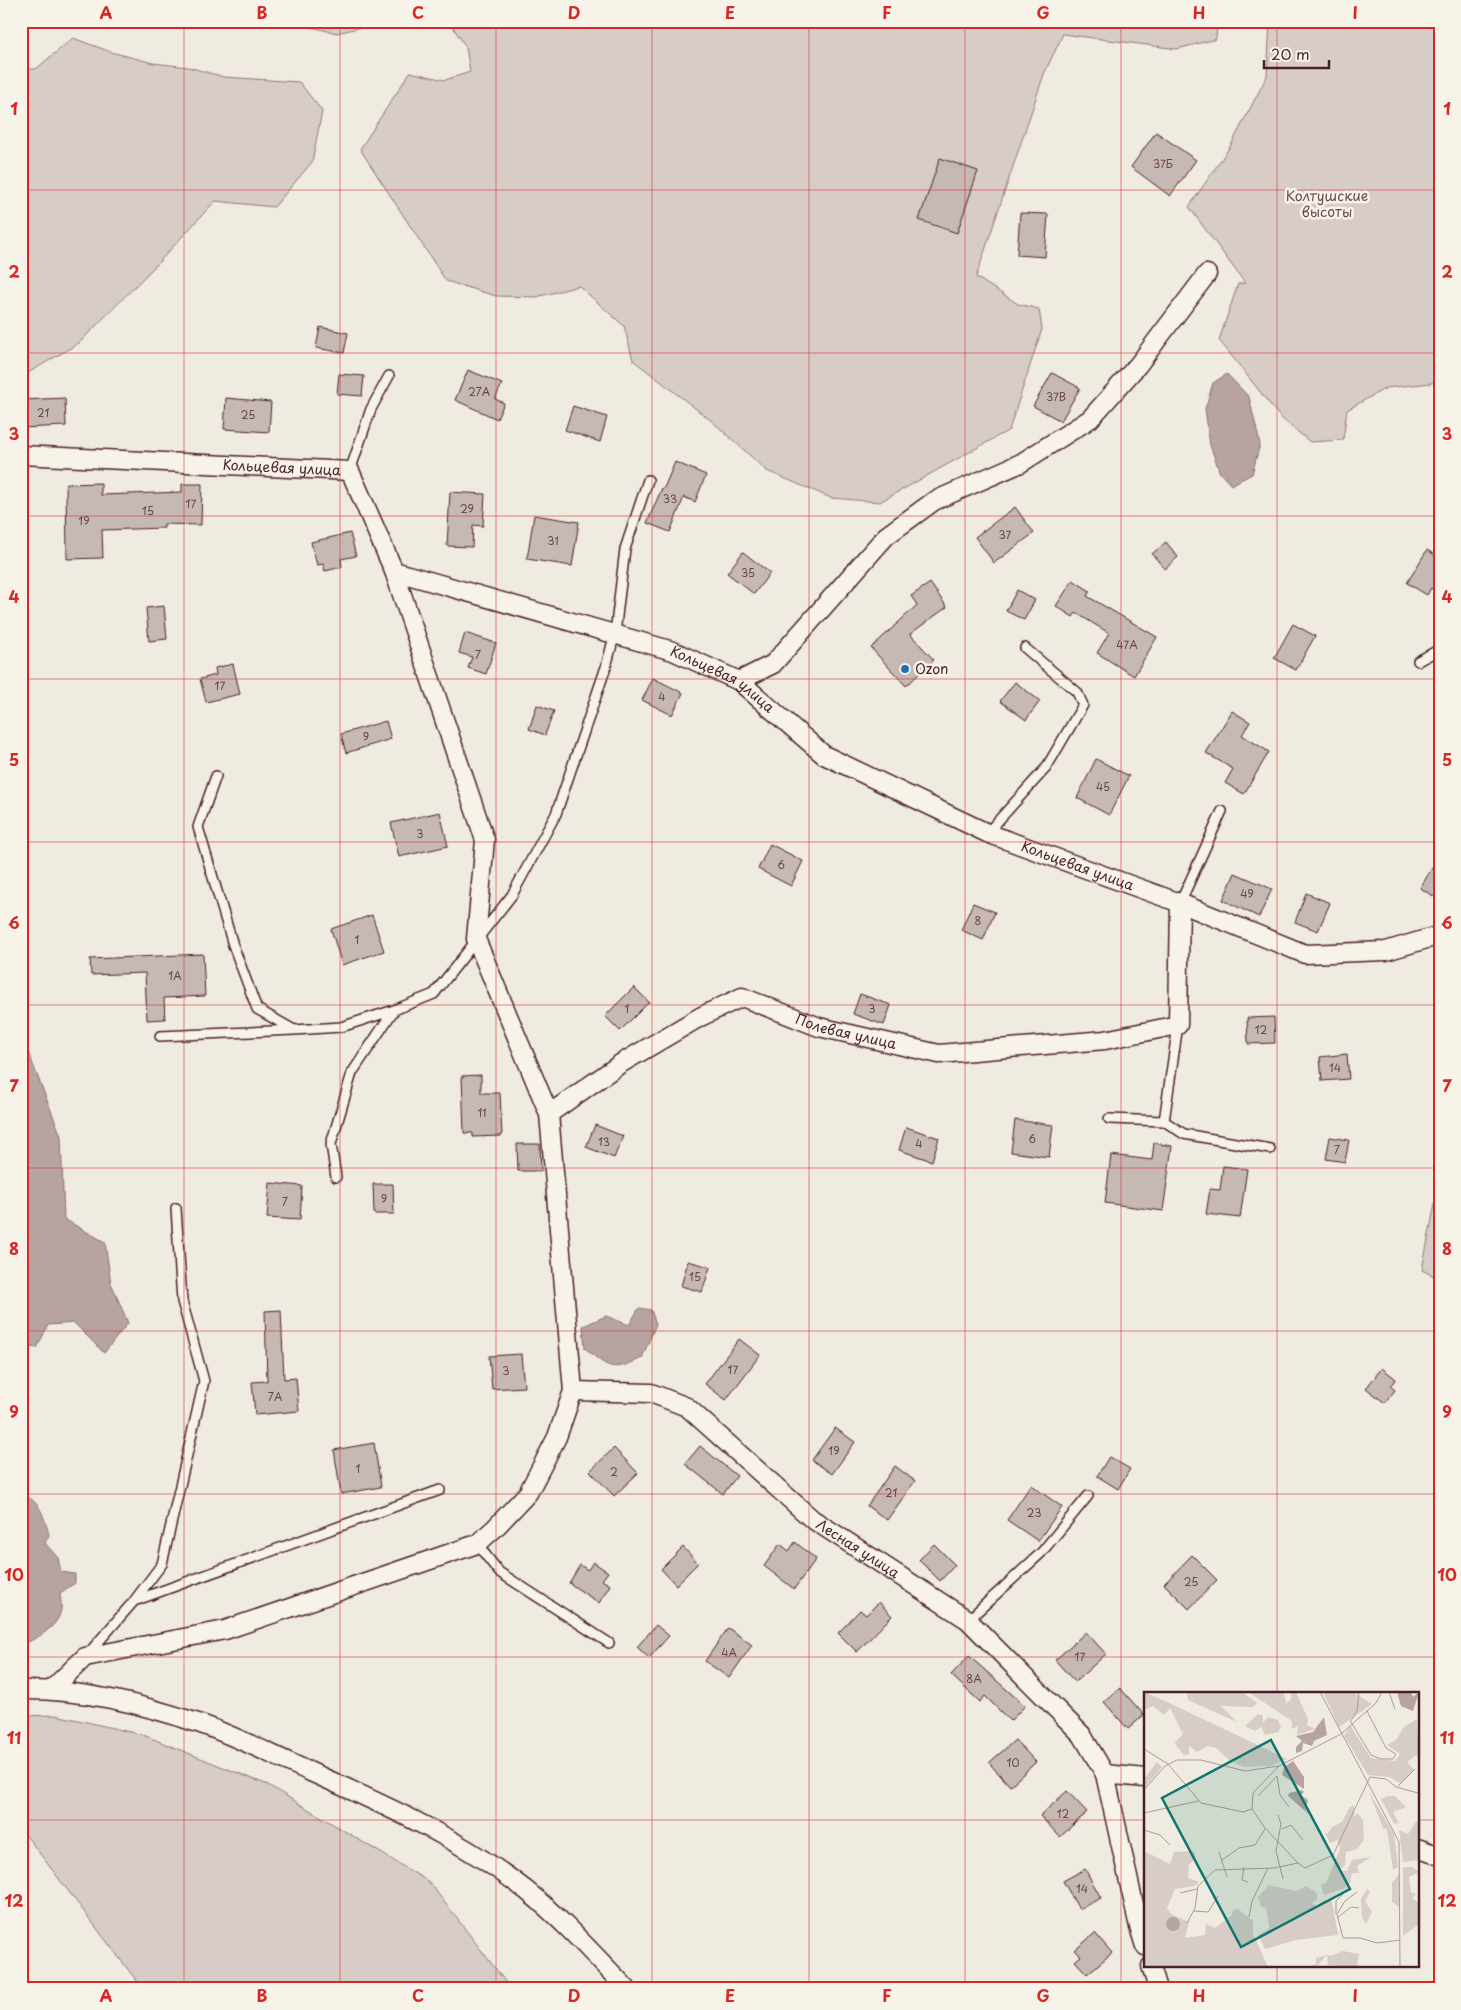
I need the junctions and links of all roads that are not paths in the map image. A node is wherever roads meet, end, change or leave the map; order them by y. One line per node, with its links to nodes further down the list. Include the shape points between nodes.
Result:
1 (1207, 274): 11 (street, via 1138,365 1090,419 1021,463 934,501 886,536 773,664)
2 (389, 376): 4 (lane, via 371,409)
3 (21, 455): 4 (street, Кольцевая улица)
4 (350, 471): 6 (street, Кольцевая улица)
5 (648, 480): 7 (lane, via 625,549)
6 (394, 571): 7 (street, Кольцевая улица); 17 (street, via 485,840)
7 (615, 633): 11 (street, Кольцевая улица, via 672,651); 17 (lane, via 556,814 512,895)
8 (1025, 648): 14 (lane, via 1077,692 1083,705 1046,768)
9 (1440, 649): 10 (lane)
10 (1418, 661)
11 (739, 681): 14 (street, Кольцевая улица, via 824,755)
12 (216, 776): 20 (lane, via 198,827 232,945 257,1009)
13 (1222, 811): 15 (lane)
14 (987, 833): 15 (street, Кольцевая улица)
15 (1180, 903): 16 (street, Кольцевая улица, via 1305,954 1386,951); 19 (street)
16 (1440, 935)
17 (476, 939): 18 (lane, via 434,994); 22 (street)
18 (394, 1010): 20 (lane, via 340,1027); 26 (lane, via 352,1074 331,1144)
19 (1178, 1025): 22 (street, Полевая улица, via 1105,1040 938,1054 819,1027 742,997 700,1017 620,1064); 24 (lane)
20 (294, 1030): 21 (lane)
21 (160, 1036)
22 (549, 1114): 28 (street)
23 (1109, 1119): 24 (lane)
24 (1164, 1122): 25 (lane, via 1184,1134)
25 (1270, 1149)
26 (336, 1177)
27 (176, 1208): 32 (lane, via 182,1301 204,1381 162,1564)
28 (573, 1390): 31 (street, via 557,1437 528,1493); 33 (street, Лесная улица, via 651,1393 687,1407 812,1518)
29 (440, 1490): 32 (lane)
30 (1088, 1496): 33 (lane, via 1041,1553)
31 (477, 1544): 34 (lane, via 499,1572); 35 (street, via 225,1630)
32 (134, 1601): 35 (lane)
33 (968, 1620): 38 (street, Лесная улица, via 1082,1735)
34 (609, 1643)
35 (85, 1657): 37 (street)
36 (21, 1690): 37 (street)
37 (51, 1690): 44 (street, via 129,1703 200,1724 435,1830 528,1892)
38 (1105, 1774): 39 (street); 42 (street, Лесная улица)
39 (1144, 1778)
40 (1418, 1848): 41 (street)
41 (1440, 1856)
42 (1144, 1943)
43 (1152, 1968): 45 (street)
44 (627, 1989)
45 (1158, 1989)

